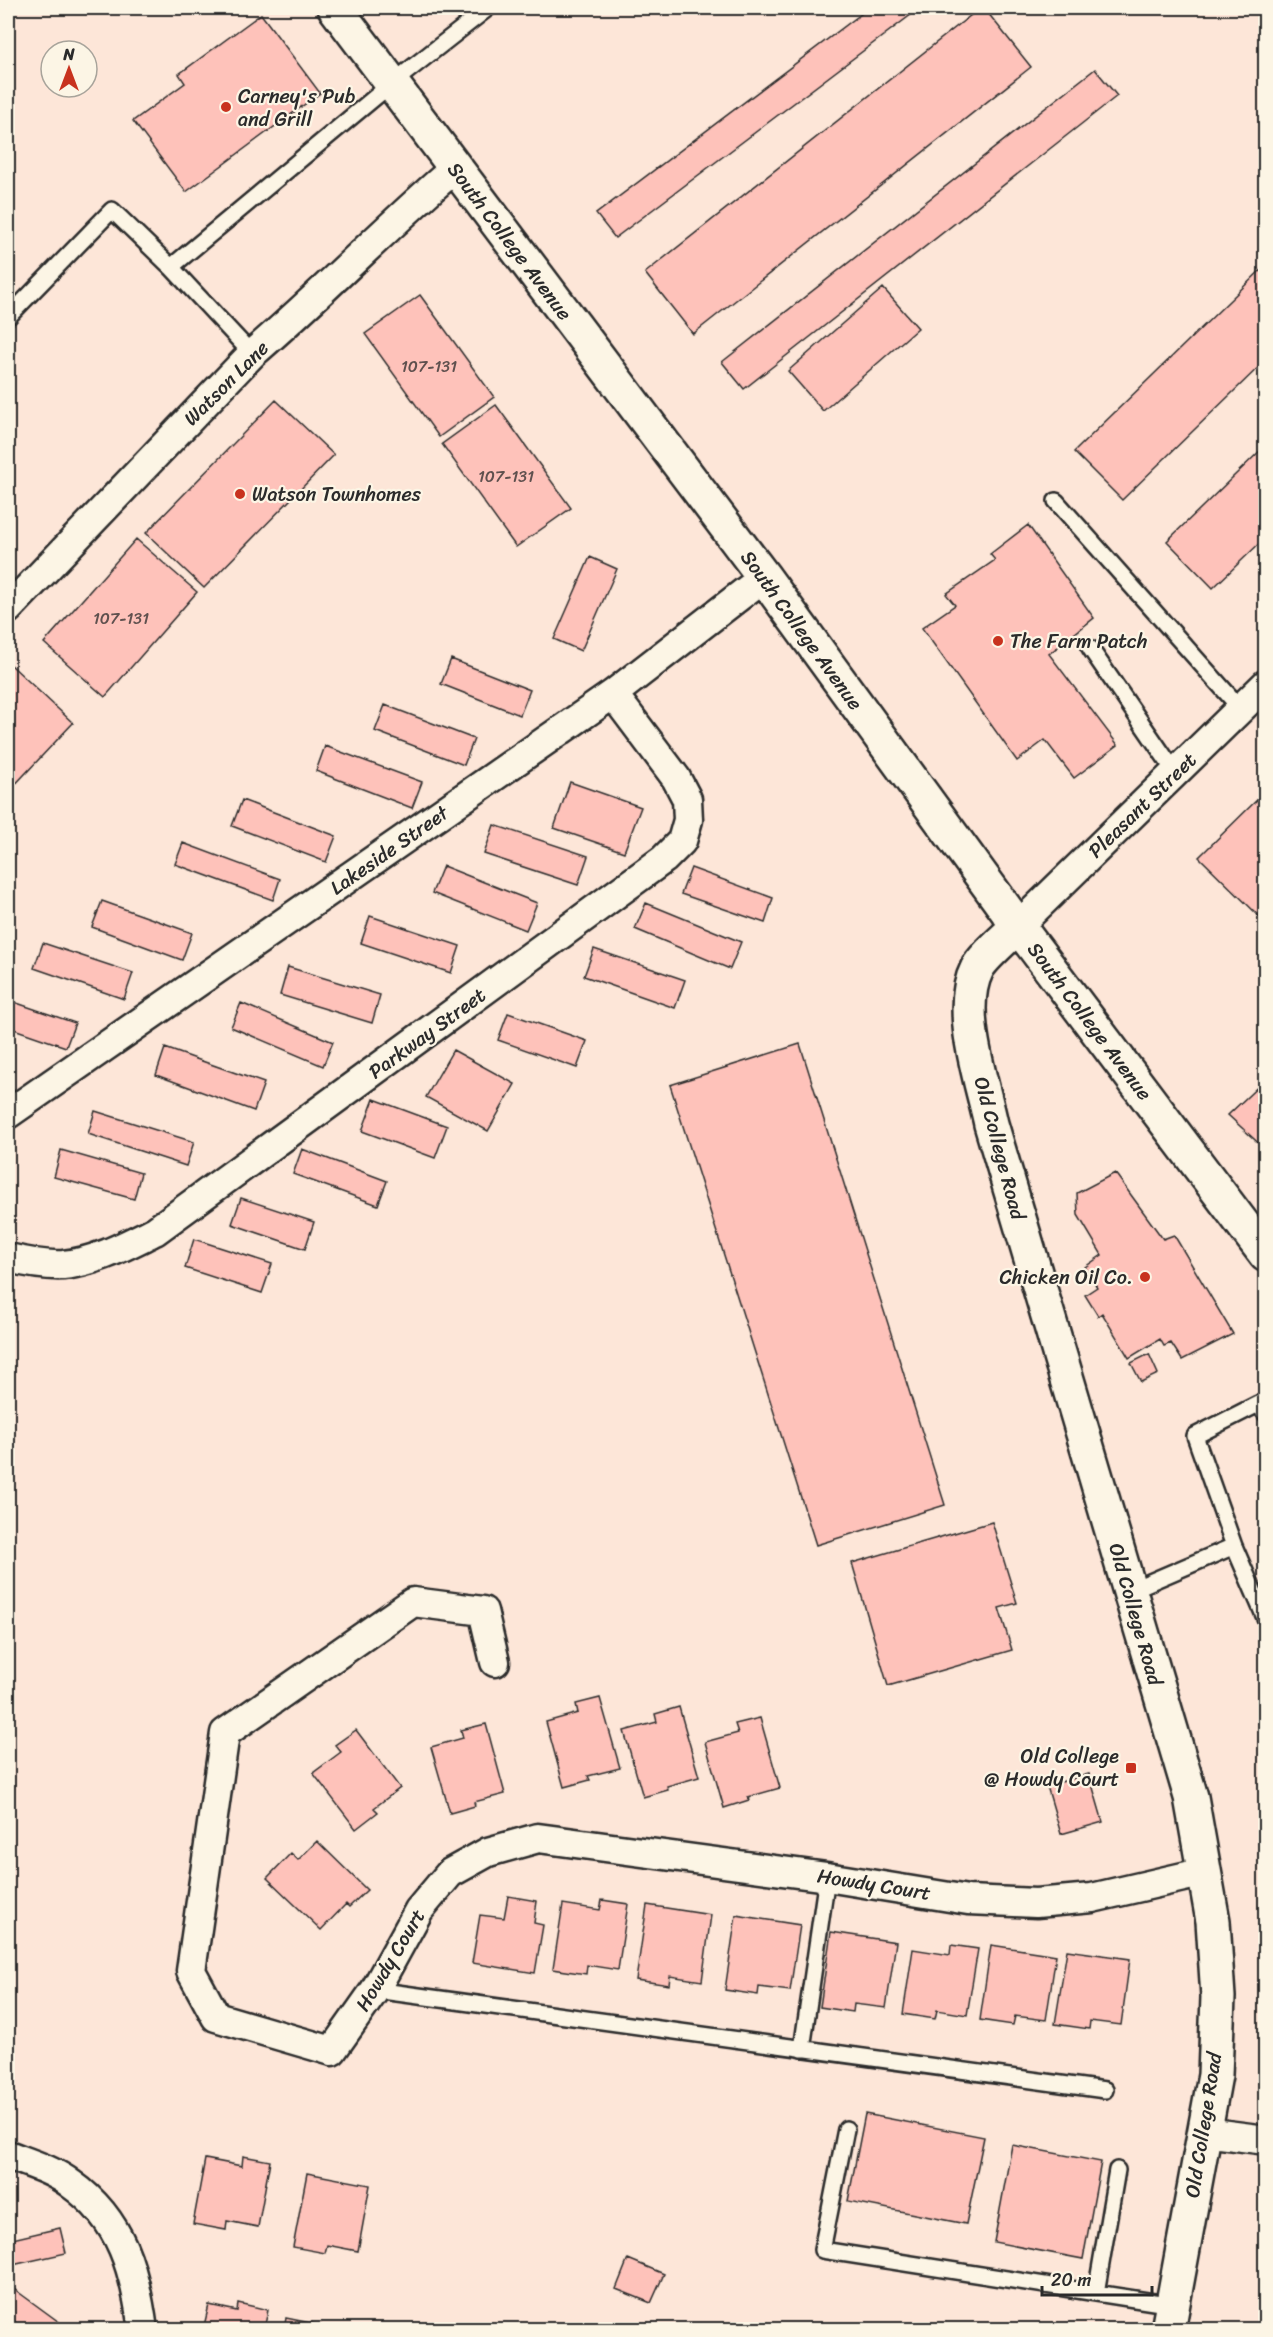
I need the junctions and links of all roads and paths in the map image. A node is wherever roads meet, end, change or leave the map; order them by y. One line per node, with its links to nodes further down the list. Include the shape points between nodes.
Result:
1 (335, 8): 3 (main road, South College Avenue)
2 (488, 8): 3 (lane)
3 (391, 84): 4 (main road, South College Avenue); 5 (lane)
4 (454, 168): 7 (street, Watson Lane); 9 (main road, South College Avenue)
5 (171, 267): 6 (lane, via 112,210); 7 (lane)
6 (8, 317)
7 (252, 354): 10 (street, Watson Lane)
8 (1056, 501): 14 (lane)
9 (764, 577): 13 (street, Lakeside Street); 16 (main road, South College Avenue)
10 (8, 609)
11 (1090, 648): 15 (lane)
12 (1266, 684): 14 (street, Pleasant Street)
13 (613, 694): 17 (street, Lakeside Street); 19 (street, Parkway Street, via 676,778 687,799 688,820 682,841 664,859 155,1231 108,1254 64,1265)
14 (1241, 709): 15 (street, Pleasant Street)
15 (1175, 772): 16 (street, Pleasant Street)
16 (1018, 926): 18 (main road, South College Avenue); 22 (main road, Old College Road, via 977,969 968,999 972,1038 992,1124)
17 (8, 1114)
18 (1266, 1255)
19 (8, 1258)
20 (1266, 1414): 21 (lane, via 1258,1404 1195,1436)
21 (1234, 1546): 22 (lane); 23 (lane)
22 (1129, 1591): 25 (main road, Old College Road, via 1191,1797)
23 (1266, 1620)
24 (495, 1662): 27 (street, Howdy Court, via 483,1611 413,1602 225,1733 191,1971 216,2017 332,2051)
25 (1205, 1872): 26 (street, Howdy Court, via 1092,1898 1036,1903 968,1900); 31 (main road, Old College Road, via 1218,1997 1215,2075)
26 (827, 1876): 27 (street, Howdy Court, via 538,1838 488,1852 450,1873 418,1910); 28 (lane)
27 (375, 1990): 28 (lane)
28 (802, 2049): 29 (lane)
29 (1105, 2090)
30 (846, 2129): 35 (lane, via 822,2250)
31 (1204, 2132): 32 (street); 36 (main road, Old College Road)
32 (1266, 2140)
33 (8, 2155): 37 (street, via 71,2183 101,2210 123,2245)
34 (1117, 2170): 35 (lane)
35 (1096, 2293): 36 (lane)
36 (1170, 2317)
37 (143, 2330)

